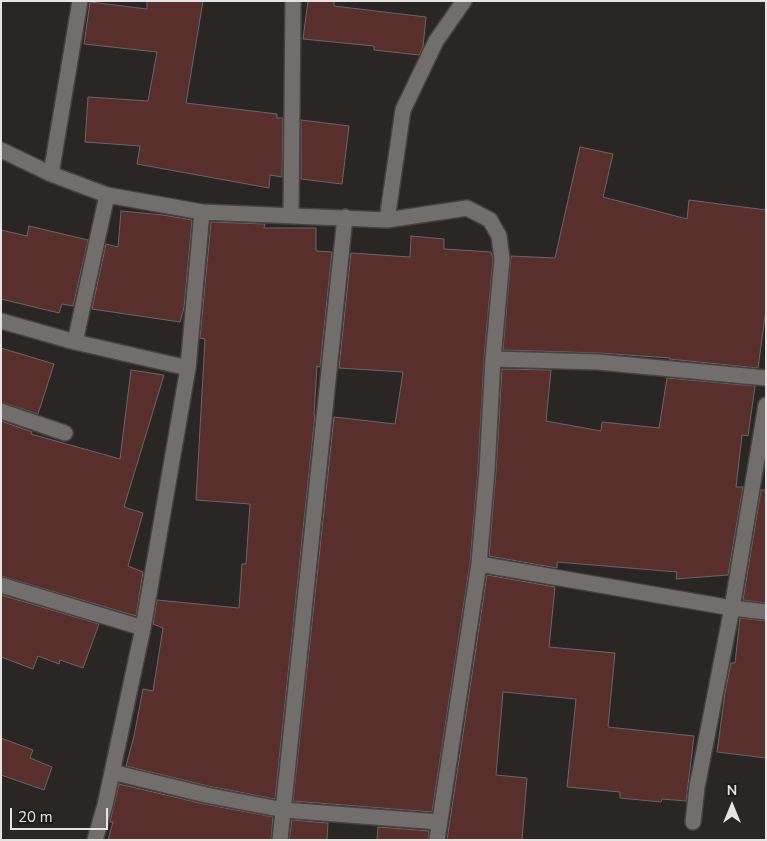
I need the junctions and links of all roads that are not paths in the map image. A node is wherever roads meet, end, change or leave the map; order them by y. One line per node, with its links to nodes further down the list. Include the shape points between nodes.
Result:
1 (80, 1): 5 (street)
2 (293, 1): 8 (street)
3 (464, 1): 10 (street, via 436,42 403,110)
4 (1, 150): 5 (street)
5 (51, 174): 6 (street)
6 (107, 195): 7 (street); 12 (street)
7 (202, 212): 8 (street); 14 (street)
8 (292, 216): 9 (street)
9 (345, 217): 10 (street); 25 (street)
10 (387, 220): 13 (street, via 467,208 490,220 499,236 502,259)
11 (1, 321): 12 (street)
12 (75, 342): 14 (street)
13 (493, 358): 15 (street, via 598,362); 19 (street, via 488,470)
14 (188, 368): 23 (street)
15 (766, 378)
16 (766, 405): 21 (street)
17 (1, 411): 18 (street)
18 (65, 433)
19 (479, 564): 21 (street); 26 (street)
20 (1, 585): 23 (street)
21 (732, 608): 22 (street); 27 (street)
22 (766, 612)
23 (143, 628): 24 (street)
24 (112, 772): 25 (street); 28 (street)
25 (284, 810): 26 (street); 29 (street)
26 (439, 822): 30 (street)
27 (693, 822)
28 (95, 840)
29 (280, 840)
30 (437, 840)

